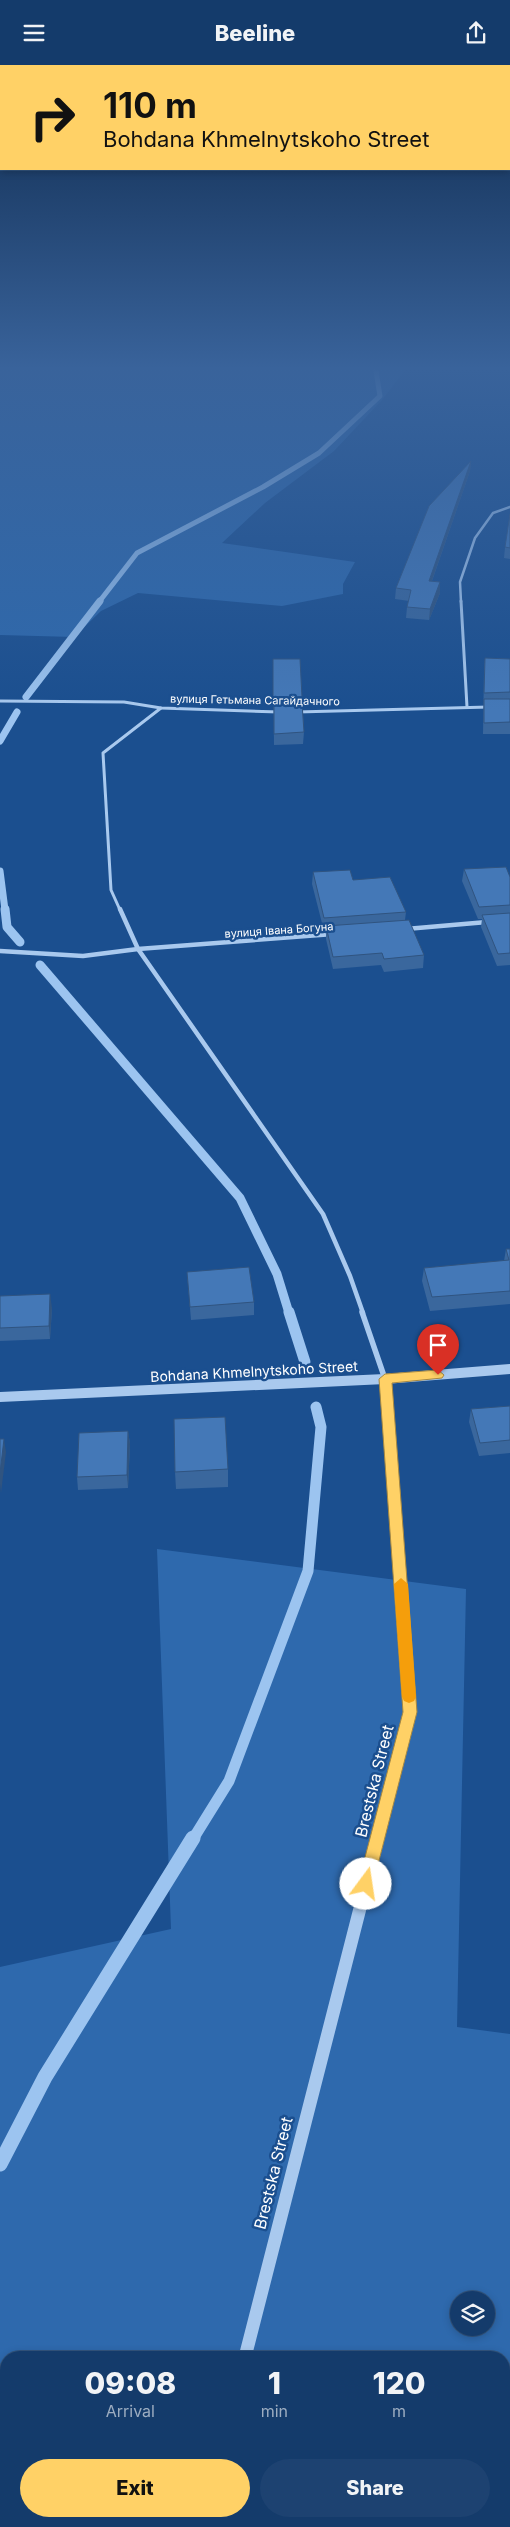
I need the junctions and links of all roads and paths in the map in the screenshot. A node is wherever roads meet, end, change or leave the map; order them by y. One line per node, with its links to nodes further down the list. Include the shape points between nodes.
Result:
1 (510, 507): 3 (street, via 493,513 475,538 460,582)
2 (0, 701): 5 (street, вулиця Гетьмана Сагайдачного, via 124,702)
3 (467, 707): 4 (street, вулиця Гетьмана Сагайдачного); 7 (street, вулиця Гетьмана Сагайдачного)
4 (493, 707)
5 (161, 708): 6 (street, вулиця Гетьмана Сагайдачного); 11 (street, via 103,753 111,890)
6 (285, 712)
7 (294, 712)
8 (490, 922): 9 (street)
9 (402, 929)
10 (344, 933): 11 (street, вулиця Івана Богуна)
11 (138, 949): 12 (street, вулиця Івана Богуна, via 84,956); 14 (street, via 323,1215 350,1276)
12 (0, 951)
13 (510, 1369): 14 (street, Bohdana Khmelnytskoho Street)
14 (385, 1379): 15 (street, Bohdana Khmelnytskoho Street); 16 (street, Brestska Street, via 410,1712)
15 (0, 1397)
16 (247, 2351)

